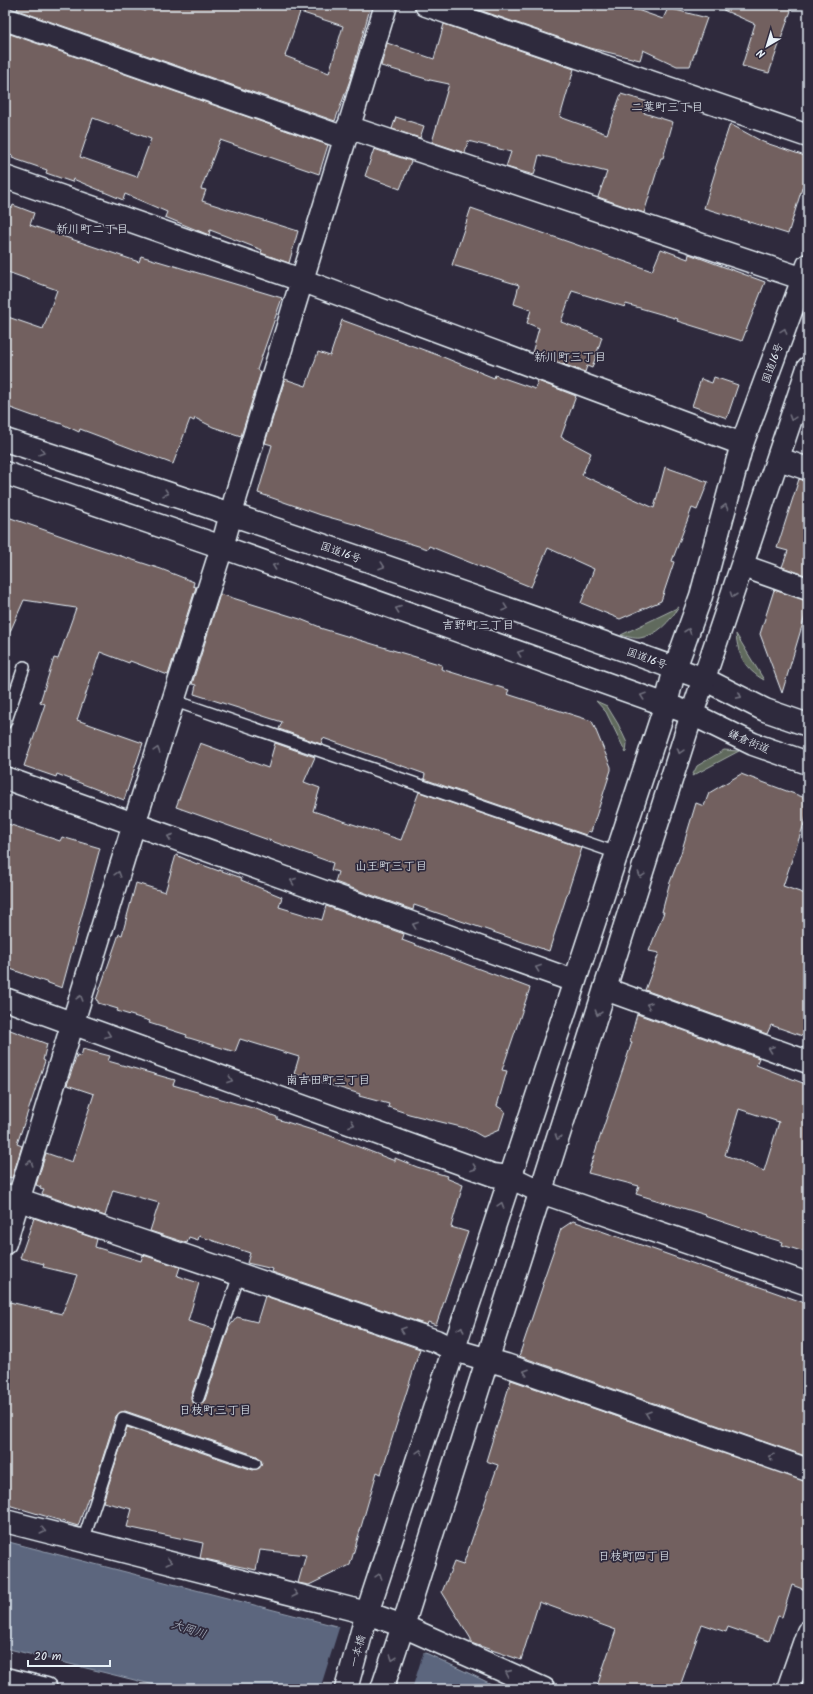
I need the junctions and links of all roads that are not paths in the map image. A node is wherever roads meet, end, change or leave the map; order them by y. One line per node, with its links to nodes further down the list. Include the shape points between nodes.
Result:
1 (386, 5): 4 (main road)
2 (426, 5): 5 (main road)
3 (5, 19): 4 (main road)
4 (347, 132): 7 (main road); 8 (main road)
5 (808, 136)
6 (5, 177): 8 (main road)
7 (806, 272): 11 (main road, 国道16号, one-way to 7)
8 (302, 280): 11 (main road); 15 (main road)
9 (808, 368): 12 (main road, one-way to 12)
10 (5, 440): 15 (main road, 国道16号, one-way to 15)
11 (742, 444): 20 (main road, 国道16号, one-way to 11, via 701,596)
12 (779, 459): 13 (main road); 17 (main road)
13 (808, 469)
14 (5, 473): 16 (main road)
15 (231, 514): 16 (main road); 20 (main road, 国道16号, one-way to 20)
16 (222, 547): 22 (main road); 23 (main road, one-way to 16)
17 (743, 566): 18 (main road); 21 (main road, one-way to 21)
18 (808, 589)
19 (24, 667): 25 (lane)
20 (675, 668): 21 (main road, 国道16号); 23 (main road, 国道16号)
21 (704, 679): 24 (main road); 26 (main road, one-way to 26, via 765,710)
22 (172, 700): 29 (main road, one-way to 22); 30 (lane)
23 (666, 704): 24 (main road); 30 (main road, 国道16号)
24 (692, 714): 27 (main road, 鎌倉街道, via 753,744); 32 (main road, one-way to 32)
25 (5, 722)
26 (808, 725)
27 (808, 763)
28 (5, 778): 29 (main road)
29 (134, 824): 31 (main road, one-way to 29); 34 (main road, one-way to 29)
30 (617, 853): 31 (main road, 国道16号)
31 (574, 981): 36 (main road, 国道16号)
32 (605, 989): 35 (main road, one-way to 32); 37 (main road, one-way to 37)
33 (5, 999): 34 (main road)
34 (73, 1023): 36 (main road, one-way to 36, via 493,1175); 38 (main road, one-way to 34)
35 (808, 1062)
36 (510, 1177): 37 (main road); 42 (main road, 一本橋, one-way to 36)
37 (541, 1192): 41 (main road); 43 (main road)
38 (12, 1198): 39 (main road); 40 (main road)
39 (5, 1243)
40 (239, 1275): 42 (main road, one-way to 40, via 436,1341); 44 (lane)
41 (808, 1284)
42 (454, 1350): 43 (main road); 49 (main road, 一本橋, one-way to 42)
43 (488, 1359): 46 (main road, one-way to 43); 50 (main road)
44 (198, 1398)
45 (254, 1463): 48 (lane, via 123,1418)
46 (808, 1470)
47 (5, 1521): 48 (main road, one-way to 48)
48 (83, 1541): 49 (main road, one-way to 49)
49 (367, 1613): 50 (main road); 54 (main road, 一本橋)
50 (403, 1626): 55 (main road, one-way to 55); 56 (main road, one-way to 50)
51 (808, 1632): 57 (main road)
52 (5, 1679): 53 (main road)
53 (46, 1689)
54 (346, 1689)
55 (382, 1689)
56 (544, 1689)
57 (788, 1689)

